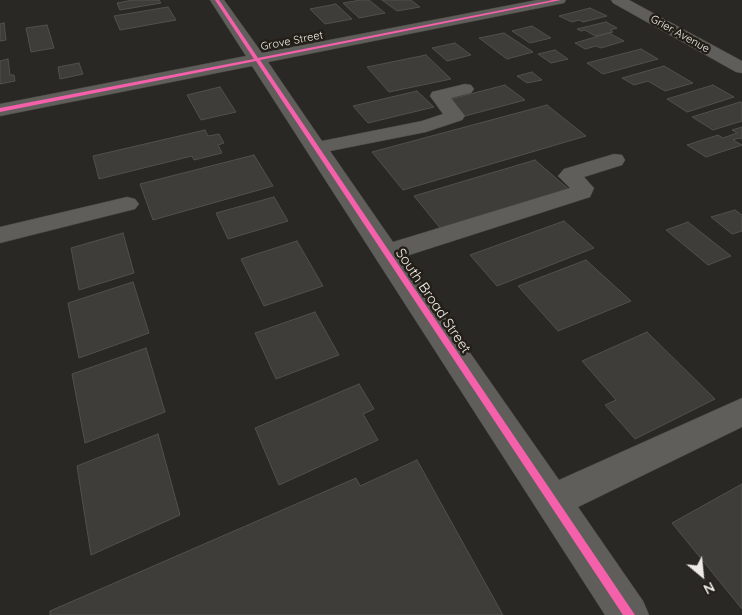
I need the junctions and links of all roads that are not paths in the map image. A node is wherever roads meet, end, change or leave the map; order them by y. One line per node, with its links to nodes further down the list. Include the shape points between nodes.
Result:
1 (217, 0): 4 (street, South Broad Street)
2 (559, 0): 4 (street, Grove Street)
3 (618, 0): 5 (street, Grier Avenue)
4 (257, 59): 7 (street, Grove Street); 8 (street, South Broad Street)
5 (742, 68)
6 (465, 89): 8 (street, via 439,96 455,116 426,126)
7 (0, 113)
8 (316, 148): 12 (street, South Broad Street)
9 (614, 160): 12 (street, via 569,176 583,188 582,192)
10 (126, 204): 11 (street)
11 (0, 235)
12 (386, 253): 14 (street, South Broad Street)
13 (742, 412): 14 (street)
14 (553, 501): 15 (street, South Broad Street)
15 (630, 615)

